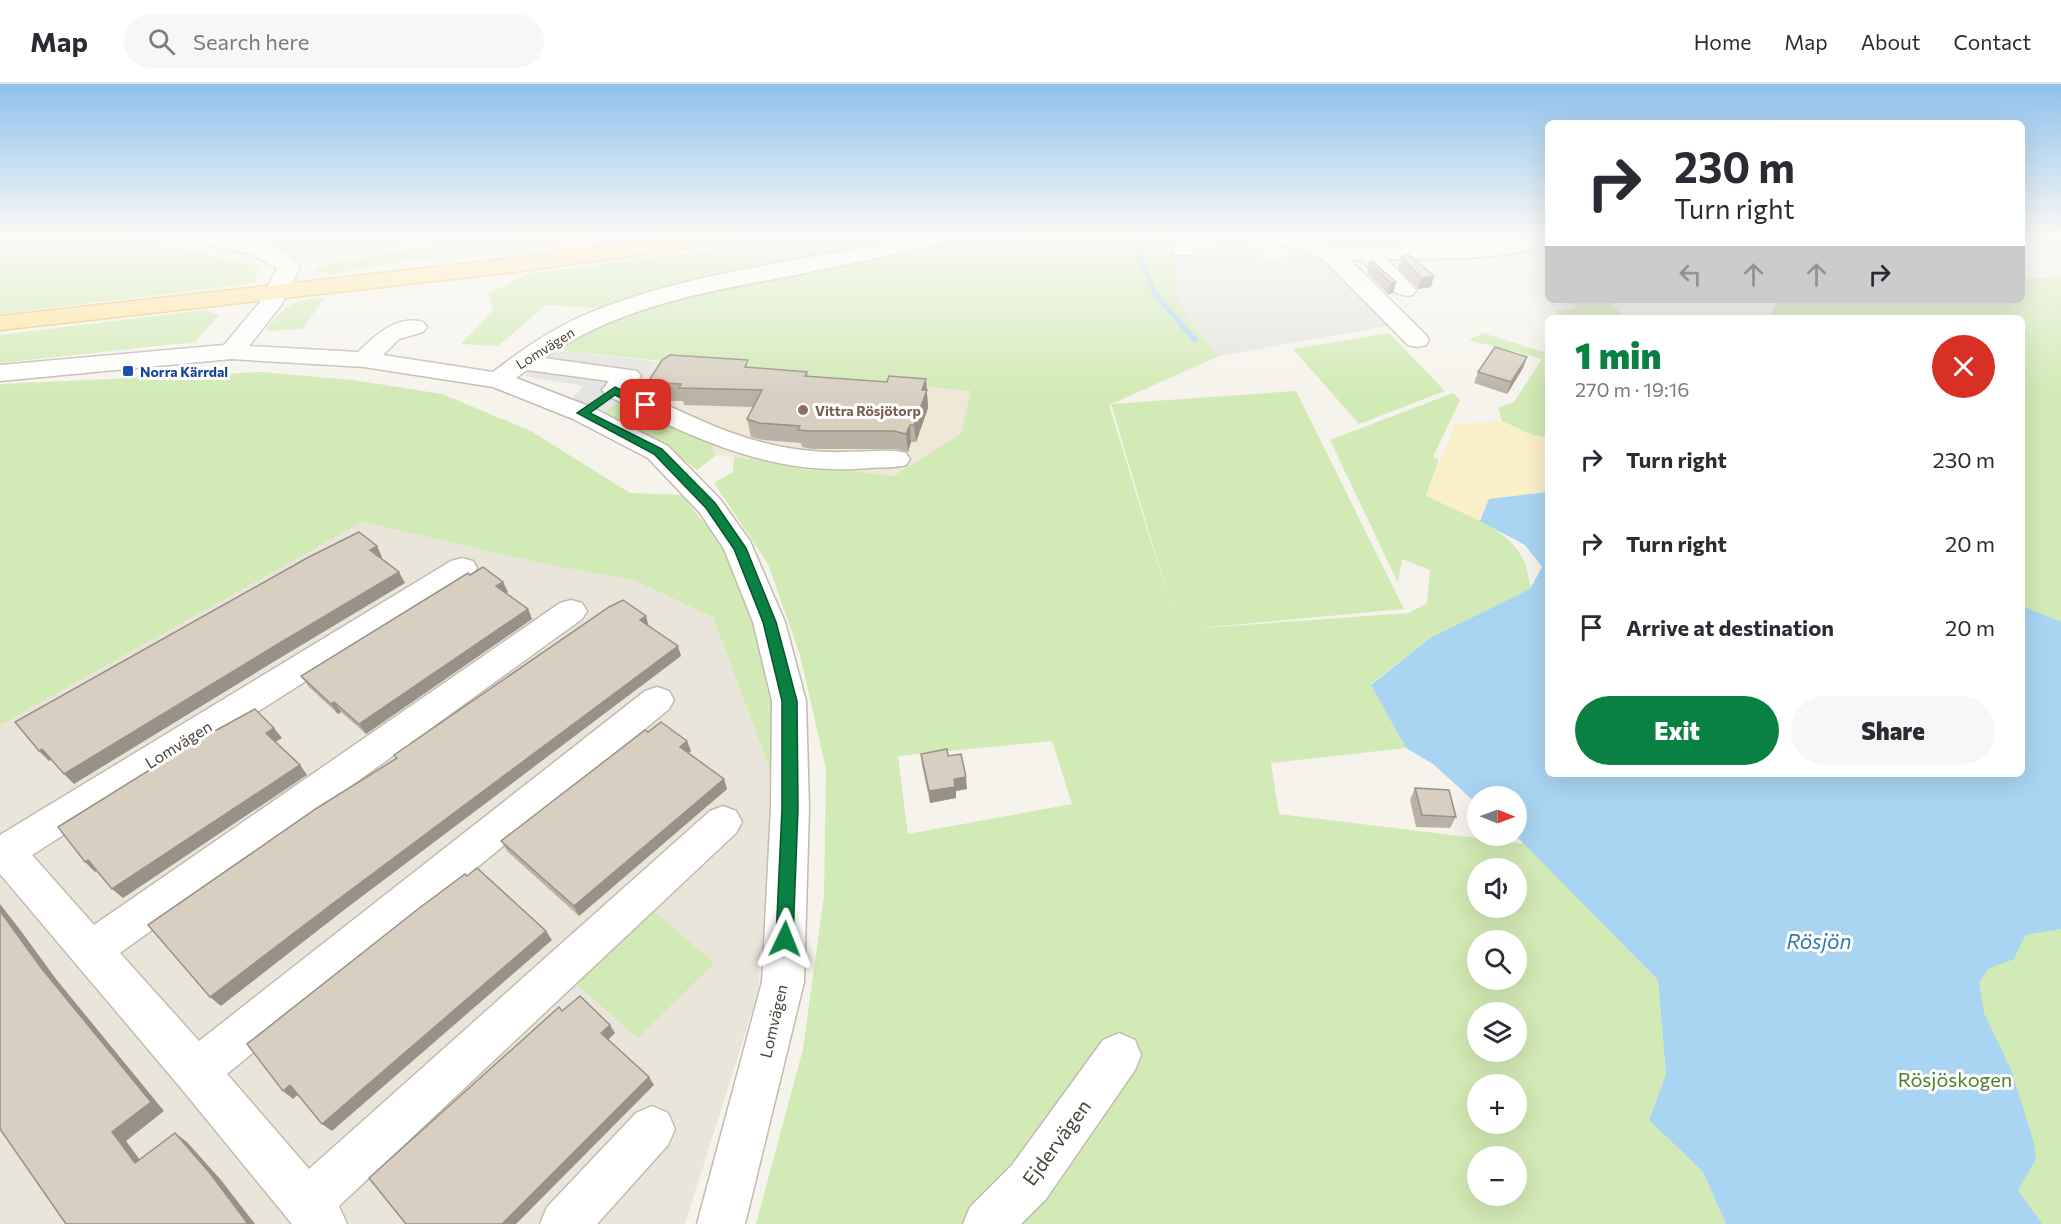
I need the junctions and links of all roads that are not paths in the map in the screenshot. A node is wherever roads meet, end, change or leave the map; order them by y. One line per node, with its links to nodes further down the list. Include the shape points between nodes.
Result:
1 (293, 289): 4 (main road)
2 (683, 289): 10 (street, Lomvägen, via 588,322)
3 (1366, 289): 7 (street)
4 (277, 291): 5 (main road); 8 (street)
5 (0, 323)
6 (415, 327): 9 (street, via 390,334)
7 (1417, 340)
8 (231, 352): 9 (street, Lomvägen); 11 (street, Lomvägen)
9 (364, 360): 10 (street, Lomvägen)
10 (509, 371): 12 (street, via 628,376); 13 (street, Lomvägen)
11 (0, 373)
12 (615, 390): 13 (street); 14 (street, via 741,447 778,455 848,461)
13 (582, 413): 25 (street, Lomvägen, via 658,452 710,506 740,548 770,622 789,701 790,808 783,982)
14 (896, 459)
15 (462, 568): 19 (street, Lomvägen, via 5,852)
16 (571, 611): 19 (street)
17 (657, 700): 21 (street)
18 (723, 822): 23 (street, Lomvägen)
19 (92, 950): 21 (street, Lomvägen)
20 (1119, 1055): 26 (street, Ejdervägen, via 1029,1182)
21 (196, 1071): 23 (street, Lomvägen)
22 (652, 1129): 24 (street)
23 (314, 1214)
24 (564, 1224)
25 (721, 1224)
26 (987, 1224)

